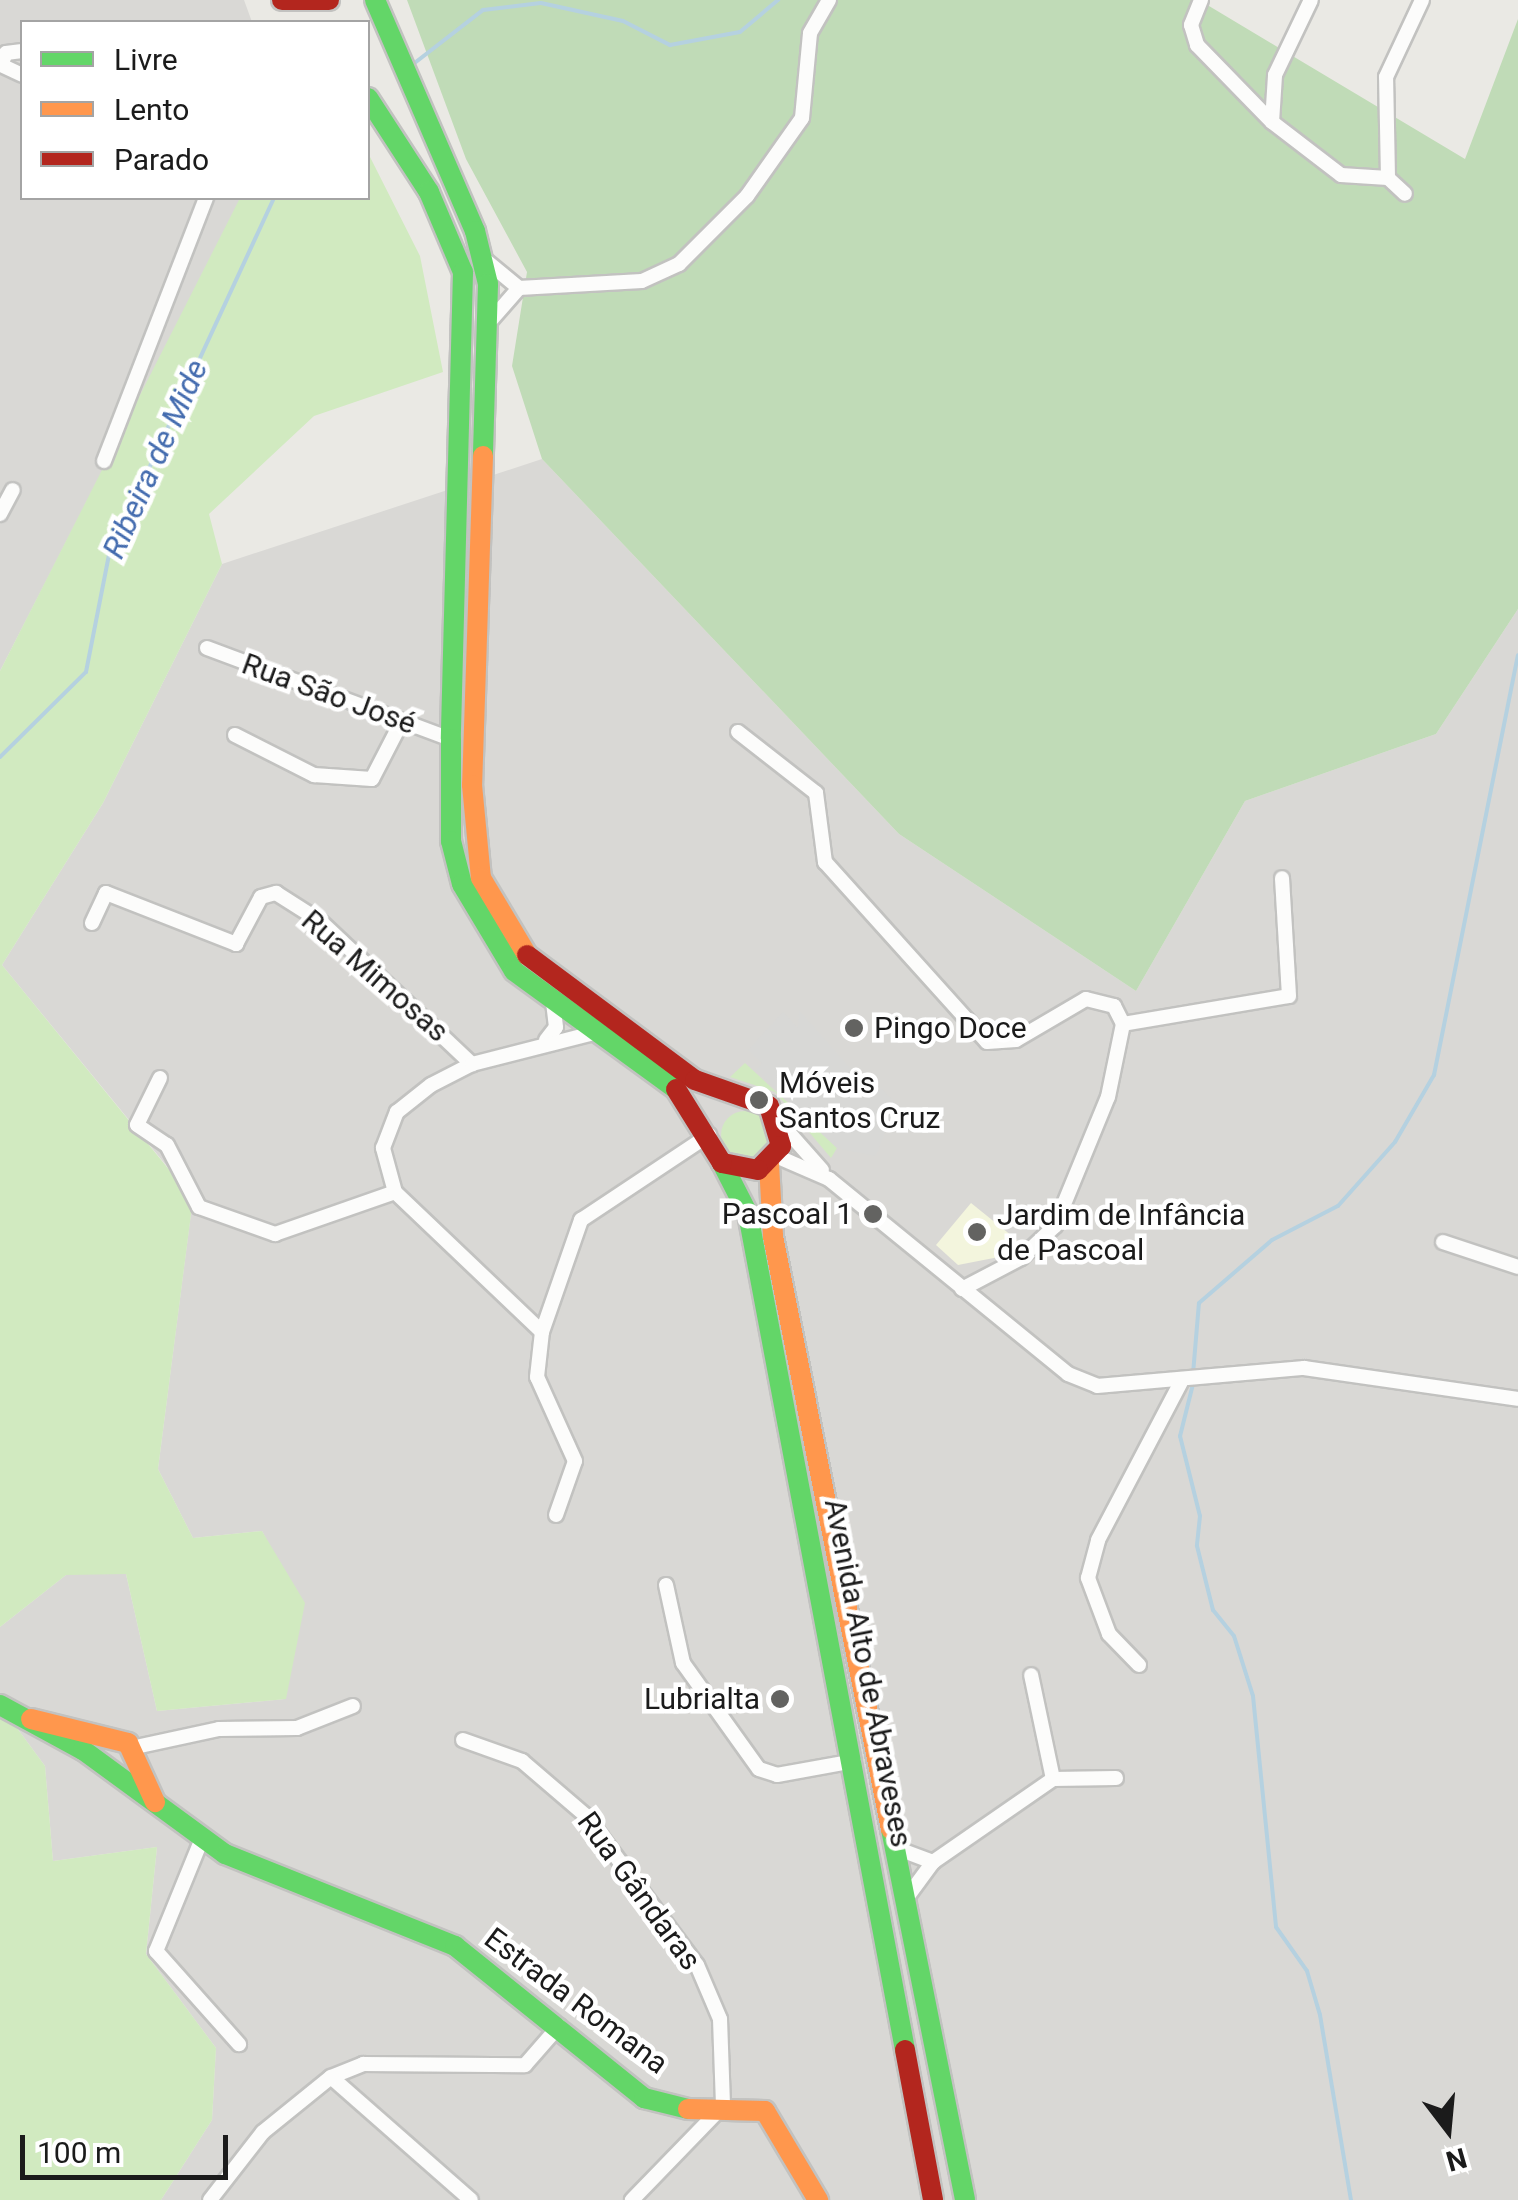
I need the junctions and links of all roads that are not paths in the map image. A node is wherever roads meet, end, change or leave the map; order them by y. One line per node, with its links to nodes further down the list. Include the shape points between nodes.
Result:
1 (281, 0): 2 (main road); 8 (main road)
2 (329, 0)
3 (376, 0): 16 (main road)
4 (829, 0): 17 (street, via 810,32 802,118 747,196 679,264 642,281)
5 (1200, 0): 12 (street, via 1191,25 1197,46)
6 (1311, 0): 12 (street, via 1275,75)
7 (1422, 0): 13 (street, via 1386,77)
8 (306, 20)
9 (1, 60): 10 (street, via 6,74)
10 (20, 75)
11 (370, 103): 26 (main road, Avenida Alto de Abraveses, via 450,233 465,288)
12 (1272, 122): 13 (street, via 1342,174)
13 (1388, 178): 14 (street)
14 (1404, 194)
15 (205, 200): 19 (street)
16 (483, 258): 17 (street); 18 (main road)
17 (519, 288): 18 (street)
18 (492, 319): 35 (main road, via 472,785 481,878 528,957 568,991 695,1080)
19 (104, 462)
20 (13, 490): 21 (street)
21 (0, 514)
22 (207, 648): 23 (street, Rua São José)
23 (402, 720): 25 (street, via 372,779 314,774); 26 (street, Rua São José)
24 (738, 732): 30 (street, via 816,793 825,862 988,1042 1016,1040 1086,999 1114,1006)
25 (236, 735)
26 (451, 739): 29 (main road, Avenida Alto de Abraveses, via 451,841 462,884 499,953)
27 (1282, 878): 30 (street, via 1289,996)
28 (92, 923): 33 (street, Rua Mimosas, via 106,893 236,944 261,896 276,894 320,921)
29 (552, 1001): 31 (main road, Avenida Alto de Abraveses); 32 (street, via 556,1027)
30 (1124, 1024): 43 (street, via 1108,1098 1055,1226 1020,1258)
31 (594, 1033): 32 (street); 37 (main road, Avenida Alto de Abraveses, via 686,1096)
32 (546, 1040): 33 (street)
33 (472, 1064): 40 (street, via 397,1112 384,1148)
34 (160, 1078): 40 (street, via 137,1125 167,1145 199,1207 275,1234)
35 (748, 1098): 36 (main road, via 769,1106); 37 (main road, via 718,1110)
36 (782, 1125): 38 (main road); 39 (street)
37 (714, 1145): 38 (main road, via 746,1172); 44 (street, via 673,1161 581,1220); 56 (main road, Avenida Alto de Abraveses, via 748,1214)
38 (773, 1160): 39 (street); 61 (main road, Avenida Alto de Abraveses, via 769,1215)
39 (829, 1178): 43 (street)
40 (395, 1192): 44 (street)
41 (1443, 1242): 42 (street)
42 (1518, 1268)
43 (962, 1289): 45 (street, via 1083,1380 1128,1388)
44 (542, 1332): 47 (street, via 538,1377 576,1461)
45 (1181, 1382): 46 (street, via 1304,1368); 49 (street, via 1098,1540 1088,1578 1109,1634)
46 (1518, 1399)
47 (556, 1515)
48 (666, 1585): 56 (street, via 684,1663 759,1769 777,1775)
49 (1139, 1665)
50 (1031, 1675): 58 (street)
51 (0, 1705): 53 (main road, Estrada Romana)
52 (353, 1706): 55 (street, via 298,1728 219,1730)
53 (18, 1717): 55 (main road, Estrada Romana, via 104,1731); 59 (main road, Estrada Romana, via 83,1750)
54 (463, 1740): 67 (street, Rua Gândaras, via 522,1761 563,1793 697,1965 720,2019)
55 (131, 1748): 59 (main road, Estrada Romana)
56 (854, 1761): 72 (main road, Avenida Alto de Abraveses)
57 (1116, 1778): 58 (street)
58 (1052, 1779): 62 (street)
59 (158, 1808): 60 (main road, Estrada Romana)
60 (201, 1841): 64 (main road, Estrada Romana, via 454,1946); 65 (street, via 156,1951)
61 (890, 1845): 62 (street); 63 (main road, Avenida Alto de Abraveses)
62 (933, 1862): 63 (street)
63 (903, 1906): 73 (main road, Avenida Alto de Abraveses)
64 (560, 2026): 66 (street, via 525,2065 363,2064); 67 (main road, Estrada Romana, via 644,2098 686,2110)
65 (239, 2044)
66 (332, 2077): 68 (street, via 264,2132); 69 (street)
67 (723, 2106): 70 (street); 71 (main road, Estrada Romana, via 765,2111)
68 (210, 2200)
69 (471, 2200)
70 (632, 2200)
71 (818, 2200)
72 (933, 2200)
73 (966, 2200)

